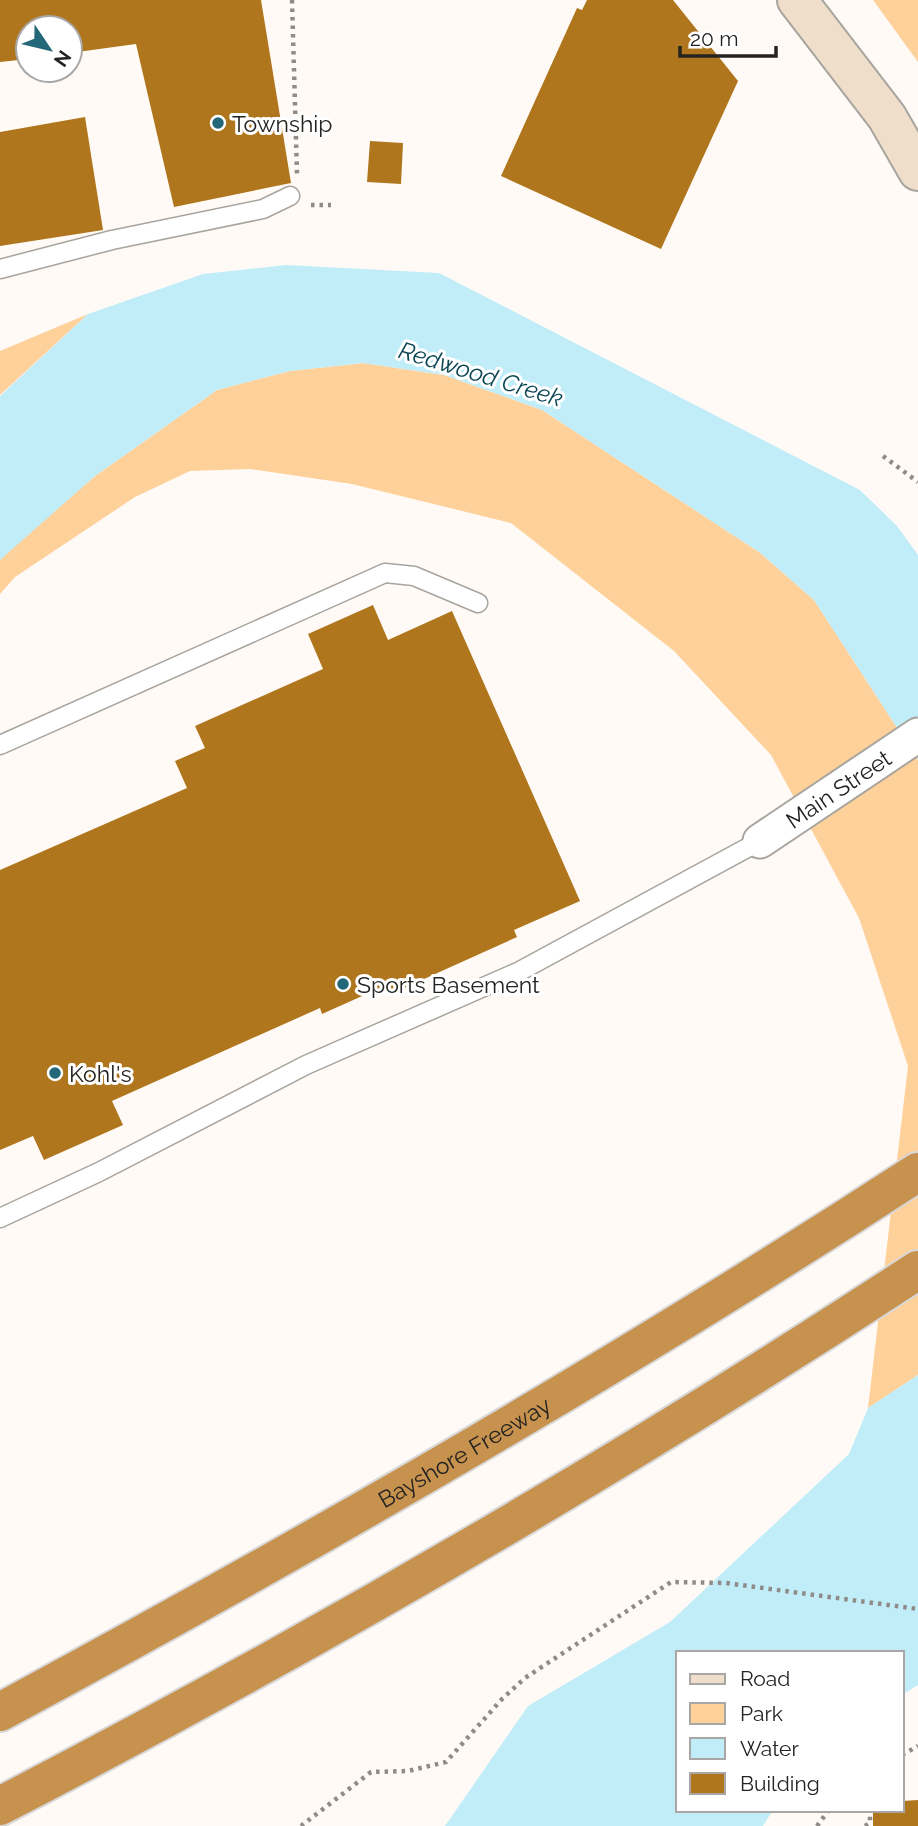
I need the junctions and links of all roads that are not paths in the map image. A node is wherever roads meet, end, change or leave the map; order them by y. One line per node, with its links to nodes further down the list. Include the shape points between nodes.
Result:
1 (797, 0): 2 (street, via 887,117)
2 (918, 171)
3 (298, 201): 4 (lane)
4 (0, 269)
5 (478, 603): 7 (lane, via 414,576 385,573)
6 (918, 736): 8 (street, Main Street)
7 (0, 746)
8 (760, 841): 10 (lane, via 520,971 306,1065 99,1172)
9 (918, 1172): 12 (highway, Bayshore Freeway, via 724,1295 343,1522)
10 (0, 1217)
11 (918, 1270): 13 (highway, via 556,1496 197,1702)
12 (0, 1712)
13 (0, 1807)

